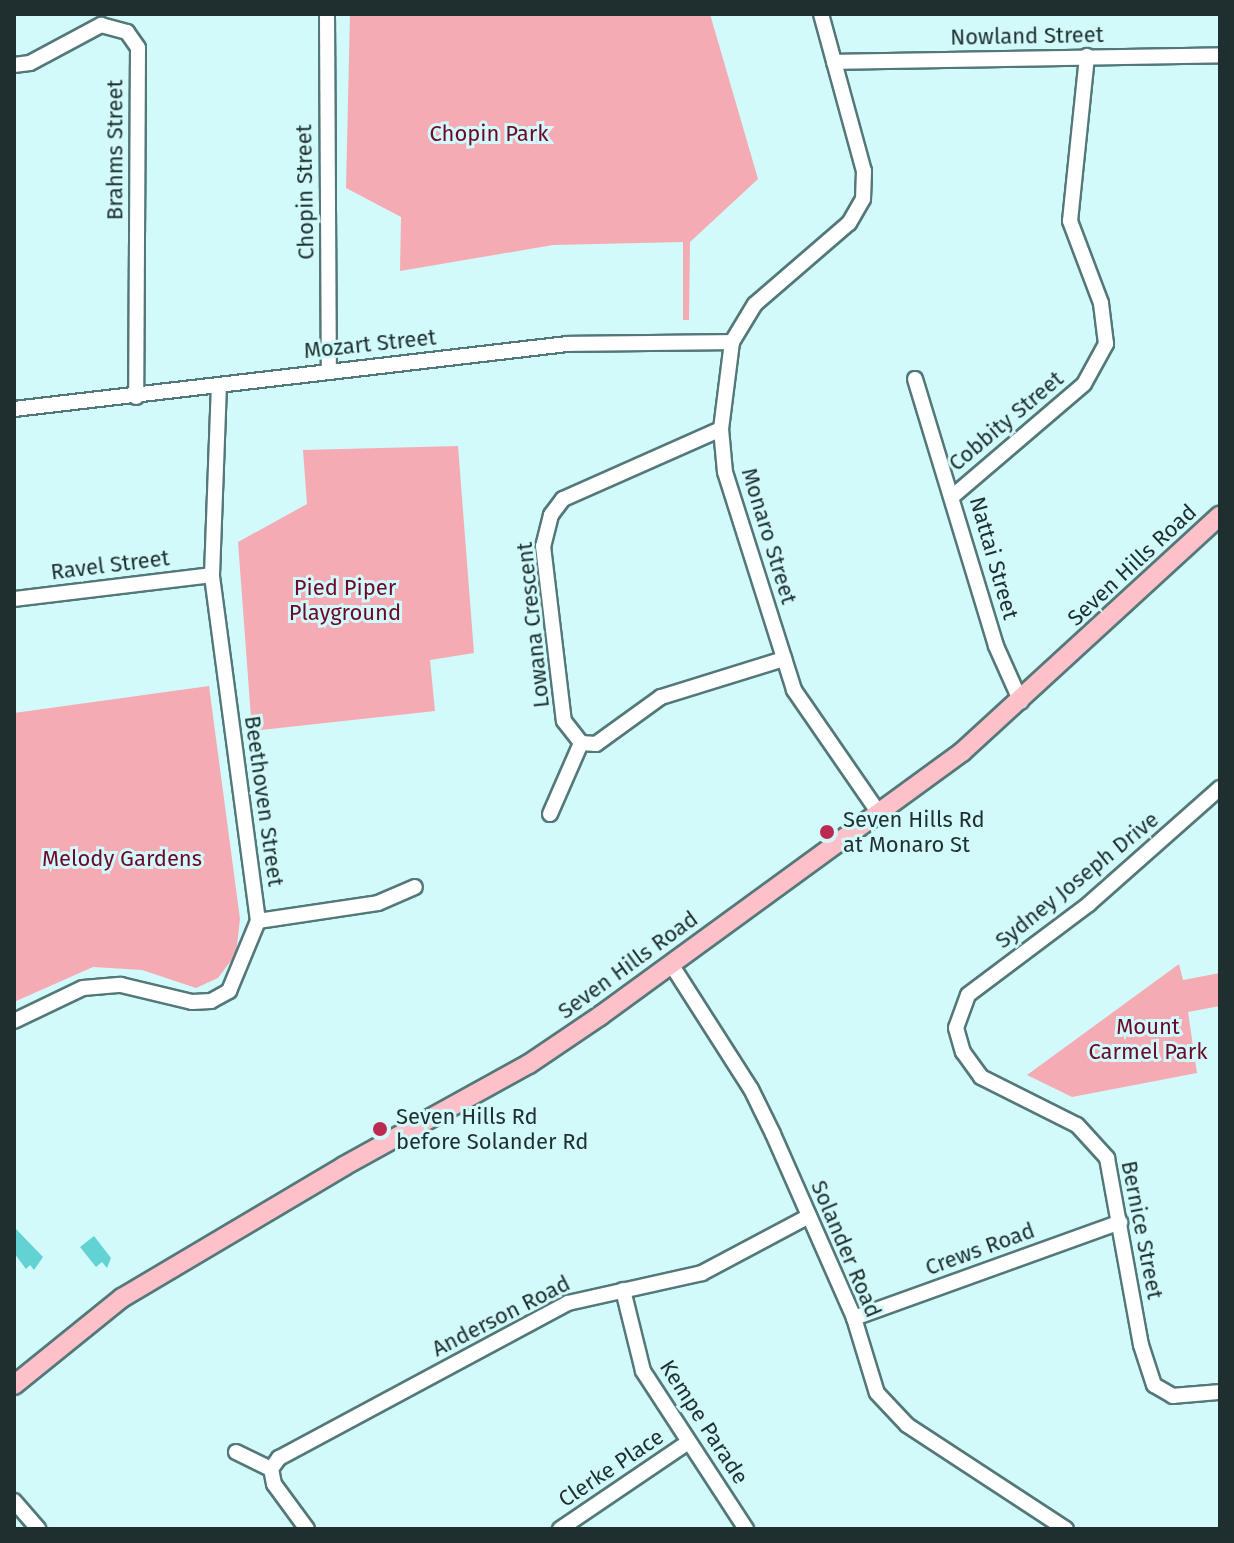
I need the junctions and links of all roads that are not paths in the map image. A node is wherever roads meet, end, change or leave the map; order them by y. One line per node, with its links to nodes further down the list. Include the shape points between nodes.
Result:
1 (327, 14): 8 (street, Chopin Street)
2 (821, 14): 5 (street, Monaro Street)
3 (1220, 55): 4 (street, Nowland Street)
4 (1087, 56): 5 (street, Nowland Street); 14 (street, Cobbity Street, via 1070,221 1101,303 1106,344 1084,384)
5 (834, 62): 7 (street, Monaro Street, via 864,171 863,199 849,223 755,304)
6 (14, 65): 11 (street, Brahms Street, via 30,63 101,25 127,32 138,48)
7 (732, 342): 8 (street, Mozart Street, via 567,344); 13 (street, Monaro Street)
8 (329, 369): 10 (street, Mozart Street)
9 (915, 379): 14 (street, Nattai Street)
10 (219, 385): 11 (street, Mozart Street); 16 (street, Beethoven Street)
11 (136, 397): 12 (street, Mozart Street)
12 (14, 409)
13 (721, 429): 18 (street, Monaro Street, via 725,472); 20 (street, Lowana Crescent, via 563,499 546,528 557,679 564,721)
14 (953, 496): 19 (street, Nattai Street, via 996,646)
15 (1220, 516): 19 (main road, Seven Hills Road)
16 (212, 575): 17 (street, Ravel Street); 26 (street, Beethoven Street)
17 (14, 599)
18 (784, 659): 20 (street, via 661,697 596,744); 23 (street, Monaro Street, via 812,723)
19 (1021, 702): 23 (main road, Seven Hills Road)
20 (581, 743): 24 (street)
21 (1214, 793): 22 (street); 28 (street, Sydney Joseph Drive, via 1089,904)
22 (1220, 811)
23 (879, 813): 27 (main road, Seven Hills Road)
24 (550, 814)
25 (415, 887): 26 (street, via 378,903)
26 (258, 921): 29 (street, via 229,991 211,1001 121,985 83,988)
27 (671, 964): 30 (street, Solander Road, via 751,1089); 34 (main road, Seven Hills Road, via 529,1064 122,1298)
28 (961, 1005): 31 (street, Bernice Street, via 958,1040 981,1077 1077,1125 1099,1144)
29 (14, 1021)
30 (809, 1216): 32 (street, Anderson Road, via 702,1273); 33 (street, Solander Road)
31 (1120, 1222): 33 (street, Crews Road); 35 (street, Bernice Street, via 1148,1375 1162,1392 1173,1396)
32 (623, 1290): 36 (street, Kempe Parade, via 643,1371); 38 (street, Anderson Road, via 547,1313 287,1453)
33 (854, 1318): 44 (street, Solander Road, via 868,1376 891,1411)
34 (14, 1385)
35 (1220, 1392)
36 (687, 1443): 42 (street, Clerke Place); 43 (street, Kempe Parade)
37 (236, 1452): 38 (street)
38 (271, 1469): 41 (street, via 280,1494)
39 (14, 1501): 40 (street)
40 (38, 1529)
41 (307, 1529)
42 (560, 1529)
43 (746, 1529)
44 (1066, 1529)

